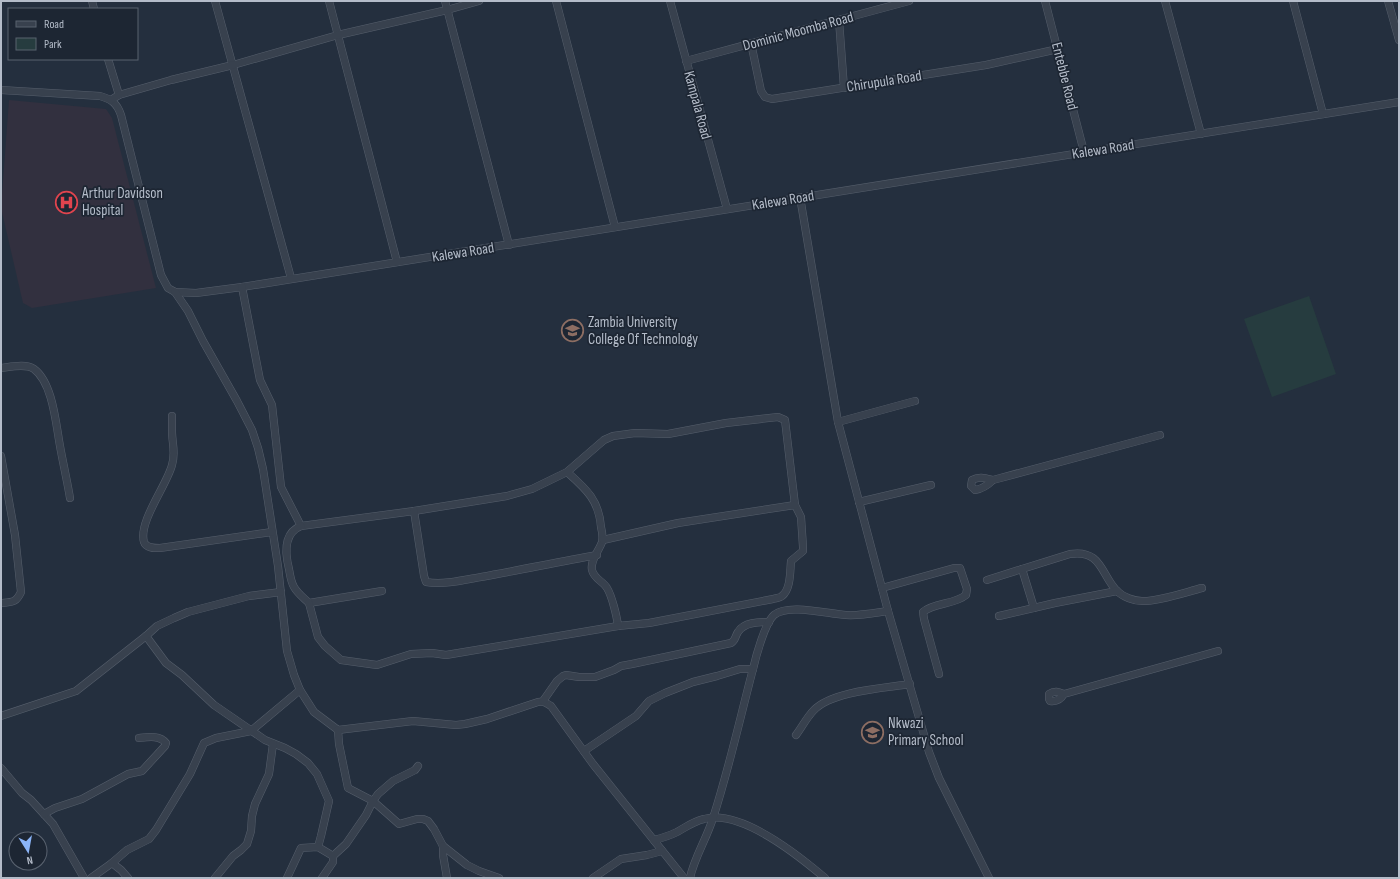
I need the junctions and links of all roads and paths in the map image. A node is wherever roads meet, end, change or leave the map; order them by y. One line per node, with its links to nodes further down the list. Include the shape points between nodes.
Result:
1 (216, 1): 20 (street)
2 (329, 1): 14 (street)
3 (445, 1): 12 (street)
4 (479, 1): 12 (street)
5 (556, 1): 31 (street)
6 (670, 1): 19 (street, Kampala Road)
7 (909, 1): 13 (street, Dominic Moomba Road)
8 (1045, 1): 17 (street, Entebbe Road)
9 (1165, 1): 27 (street)
10 (1293, 1): 26 (street)
11 (1388, 1): 15 (street)
12 (447, 10): 14 (street); 32 (street)
13 (839, 20): 16 (street, Dominic Moomba Road); 21 (street)
14 (338, 35): 20 (street); 33 (street)
15 (1399, 40)
16 (751, 43): 19 (street, Dominic Moomba Road); 21 (street, Chirupula Road, via 761,91 765,97 772,99)
17 (1058, 49): 21 (street, Chirupula Road, via 986,65); 28 (street, Entebbe Road)
18 (108, 60): 23 (street)
19 (686, 61): 30 (street, Kampala Road)
20 (233, 65): 23 (street); 34 (street)
21 (844, 88)
22 (1, 90): 24 (street, via 100,96)
23 (119, 95): 24 (street)
24 (111, 100): 36 (street, Kalewa Road, via 121,115 161,275 168,288)
25 (1399, 102): 26 (street, Kalewa Road)
26 (1322, 114): 27 (street, Kalewa Road)
27 (1201, 134): 28 (street, Kalewa Road)
28 (1084, 152): 29 (street, Kalewa Road)
29 (800, 197): 30 (street, Kalewa Road); 40 (street)
30 (727, 209): 31 (street, Kalewa Road)
31 (615, 227): 32 (street, Kalewa Road)
32 (508, 244): 33 (street, Kalewa Road)
33 (397, 262): 34 (street, Kalewa Road)
34 (291, 278): 35 (street, Kalewa Road)
35 (242, 287): 36 (street, Kalewa Road, via 196,293); 50 (street, via 260,380 272,405 281,487)
36 (175, 292): 51 (street, via 188,311 252,430 263,469)
37 (1, 368): 46 (street, via 33,368 47,388)
38 (915, 401): 40 (street)
39 (172, 416): 51 (street, via 173,463 145,525 146,545 160,548)
40 (838, 422): 47 (street)
41 (1160, 435): 44 (street)
42 (1, 456): 61 (street, via 15,535 21,592 13,602)
43 (566, 472): 48 (street, via 612,436 668,434 726,423 778,417 785,420); 49 (street, via 532,489 507,496); 52 (street, via 583,486 596,503)
44 (993, 480)
45 (931, 485): 47 (street)
46 (70, 498)
47 (858, 502): 56 (street)
48 (795, 505): 52 (street, via 678,523); 67 (street, via 801,517 803,551 791,561 788,586 784,595 650,623)
49 (414, 511): 50 (street); 53 (street, via 426,582 468,579)
50 (302, 526): 62 (street, via 291,533 286,549 292,583)
51 (272, 532): 60 (street)
52 (603, 540): 53 (street)
53 (597, 555): 67 (street, via 592,563 592,571 607,588)
54 (1022, 569): 55 (street); 59 (street, via 1070,554 1084,554 1102,566); 63 (street)
55 (987, 580)
56 (882, 588): 64 (street); 71 (street, via 960,568 967,589 966,595 923,612)
57 (1202, 588): 59 (street, via 1142,601)
58 (382, 591): 62 (street)
59 (1117, 591): 63 (street)
60 (281, 592): 68 (street, via 250,596 188,612 157,626); 73 (street, via 287,651)
61 (1, 602)
62 (309, 603): 67 (street, via 318,637 325,646 341,660 365,664 377,664 411,654 446,655)
63 (1034, 608): 65 (street)
64 (888, 611): 66 (street, via 846,615 788,610 778,612); 72 (street)
65 (999, 616)
66 (769, 622): 70 (street); 75 (street, via 744,627 731,643 621,666 595,677 563,676)
67 (618, 626)
68 (146, 636): 76 (street, via 76,691); 78 (street, via 166,663 214,705)
69 (1218, 651): 74 (street)
70 (753, 669): 82 (street, via 740,669 693,682 666,693 650,701 636,716); 87 (street)
71 (939, 674)
72 (910, 684): 79 (street, via 827,700 814,709); 106 (street, via 936,772)
73 (300, 690): 77 (street, via 314,712); 78 (street)
74 (1064, 694)
75 (542, 701): 77 (street, via 465,724 413,721); 82 (street, via 551,706)
76 (1, 716)
77 (338, 730): 85 (street, via 348,788)
78 (251, 731): 81 (street); 93 (street, via 204,743 190,774 156,830 148,839 127,850)
79 (796, 735)
80 (139, 738): 86 (street, via 162,738 166,743 142,772 128,774 82,799)
81 (273, 744): 90 (street, via 291,751 308,763 317,774 329,801); 97 (street, via 269,774 252,816 247,844)
82 (584, 751): 88 (street)
83 (418, 766): 85 (street, via 393,781)
84 (1, 768): 86 (street)
85 (373, 801): 89 (street, via 399,824 417,819 428,821); 92 (street, via 346,844)
86 (44, 814): 94 (street, via 60,834)
87 (714, 817): 88 (street, via 697,821 667,837); 104 (street); 105 (street, via 731,820 764,833)
88 (654, 840): 91 (street)
89 (443, 846): 100 (street); 101 (street, via 467,865)
90 (318, 847): 92 (street); 98 (street, via 301,848)
91 (662, 852): 102 (street, via 622,859); 103 (street)
92 (333, 856): 99 (street, via 333,862)
93 (112, 863): 95 (street); 96 (street)
94 (84, 878)
95 (91, 878)
96 (128, 878)
97 (215, 878)
98 (287, 878)
99 (322, 878)
100 (447, 878)
101 (499, 878)
102 (593, 878)
103 (684, 878)
104 (690, 878)
105 (825, 878)
106 (988, 878)

